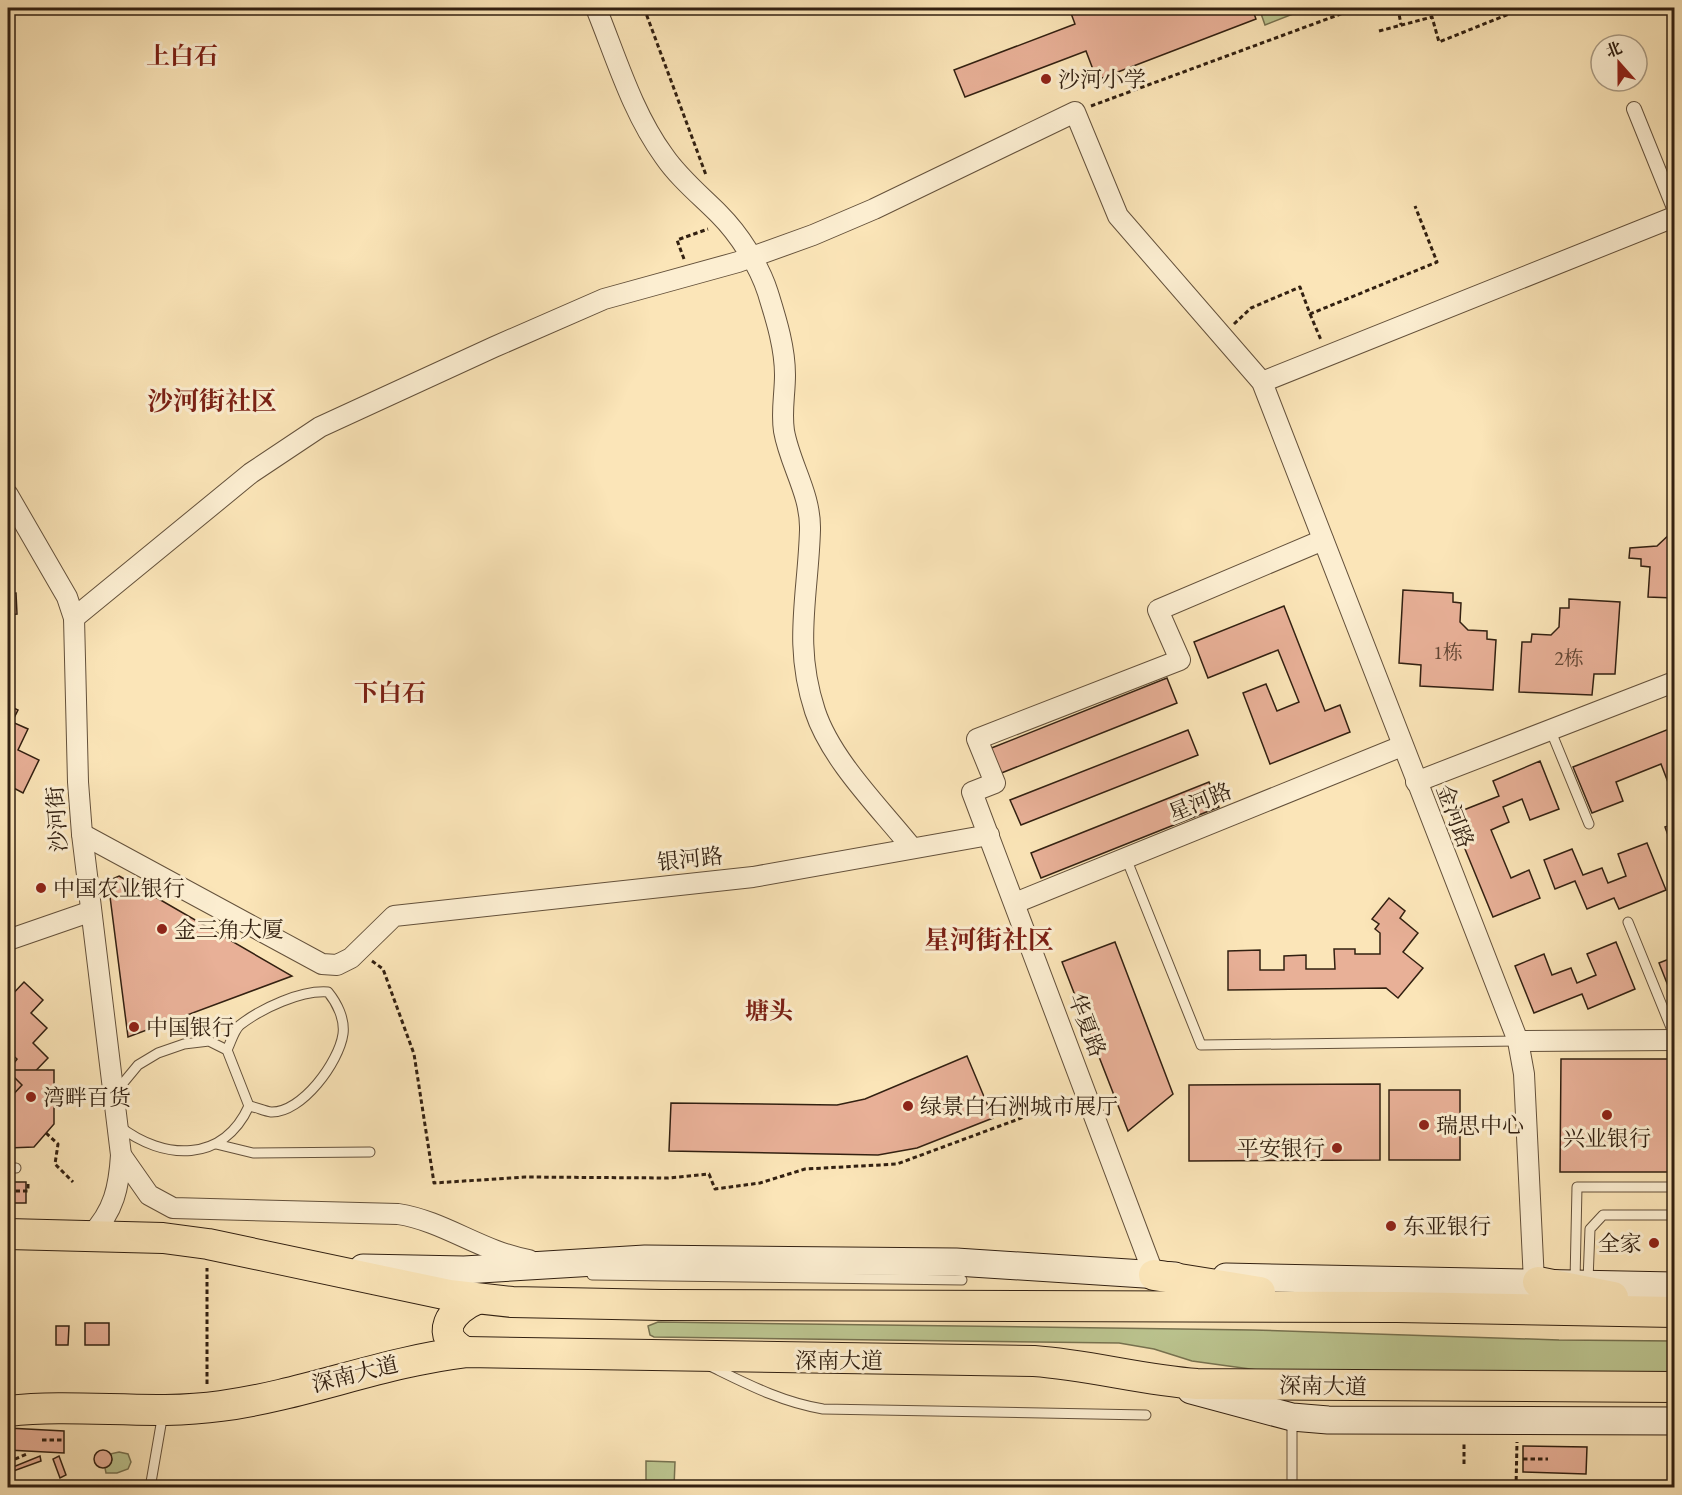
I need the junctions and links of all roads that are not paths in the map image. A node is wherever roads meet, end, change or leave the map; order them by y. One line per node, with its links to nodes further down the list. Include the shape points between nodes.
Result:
1 (596, 8): 5 (street, via 645,125 664,157 720,215)
2 (1634, 109): 3 (street)
3 (1674, 208)
4 (1674, 217): 6 (street)
5 (750, 257): 6 (street, 金河路, via 874,209 1075,112 1118,216); 9 (street, via 615,296 563,316 320,428 251,472); 17 (street, via 767,290 780,332 785,375 781,404 784,432 807,505 810,529 801,622 804,668 816,713 838,754)
6 (1262, 382): 8 (street, 金河路)
7 (8, 495): 9 (street, 沙河街, via 67,597)
8 (1323, 540): 12 (street, 金河路); 16 (street, 华夏路, via 1158,610 1180,660 977,739 995,783 972,792)
9 (74, 618): 15 (street, 沙河街)
10 (1674, 682): 11 (street)
11 (1550, 729): 13 (street); 14 (lane)
12 (1402, 746): 13 (street, 金河路); 18 (street, 星河路)
13 (1416, 782): 25 (street, 金河路)
14 (1589, 825)
15 (82, 834): 17 (street, 银河路, via 322,964 337,965 358,951 394,915 753,877); 20 (street, 沙河街)
16 (989, 835): 17 (street, 银河路); 19 (street, 华夏路)
17 (912, 848)
18 (1126, 858): 19 (street, 星河路); 25 (lane, via 1201,1045)
19 (1015, 903): 40 (street, 华夏路)
20 (89, 912): 22 (street); 27 (street, 沙河街)
21 (1628, 922): 23 (lane)
22 (8, 940)
23 (1674, 1035)
24 (1674, 1040): 25 (street)
25 (1518, 1041): 42 (street, 金河路, via 1524,1074)
26 (227, 1050): 27 (lane, via 209,1041 158,1053 138,1065); 28 (lane); 28 (lane, via 239,1026 288,999 313,991 328,992 338,1003 344,1032 338,1054 320,1082 295,1103 273,1112)
27 (113, 1095): 29 (street, 沙河街)
28 (249, 1106): 30 (lane, via 240,1125)
29 (117, 1124): 30 (lane, via 135,1139 157,1149 192,1150); 32 (street, 沙河街)
30 (216, 1144): 31 (lane, via 253,1153)
31 (370, 1152)
32 (121, 1155): 36 (street, 沙河街, via 119,1188 109,1214); 37 (street, via 149,1195 173,1208 414,1216 505,1254)
33 (1674, 1187): 43 (lane, via 1577,1187)
34 (1674, 1215): 43 (lane, via 1603,1215 1590,1228)
35 (8, 1234): 36 (main road)
36 (91, 1235): 38 (main road, via 208,1244)
37 (562, 1264): 39 (main road); 40 (main road, via 645,1259 956,1262)
38 (311, 1267): 39 (main road); 45 (main road)
39 (464, 1270): 41 (lane)
40 (1154, 1275): 42 (main road); 46 (main road)
41 (962, 1280)
42 (1536, 1282): 43 (main road); 47 (main road)
43 (1582, 1283): 44 (main road)
44 (1674, 1286)
45 (477, 1299): 46 (main road, via 662,1305); 48 (main road, via 458,1308 449,1321 449,1336)
46 (1397, 1307): 47 (main road)
47 (1674, 1310)
48 (466, 1352): 49 (main road, 深南大道); 54 (main road, 深南大道, via 419,1359 232,1405)
49 (692, 1357): 50 (main road, 深南大道, via 1034,1361 1086,1366); 56 (lane, via 772,1396 823,1409)
50 (1158, 1381): 51 (main road, 深南大道); 57 (main road)
51 (1586, 1386): 52 (main road, 深南大道); 53 (main road)
52 (1674, 1387)
53 (1674, 1406)
54 (163, 1409): 55 (main road, 深南大道); 59 (lane)
55 (8, 1411)
56 (1146, 1414)
57 (1292, 1417): 58 (main road); 60 (lane)
58 (1674, 1422)
59 (150, 1488)
60 (1292, 1488)

